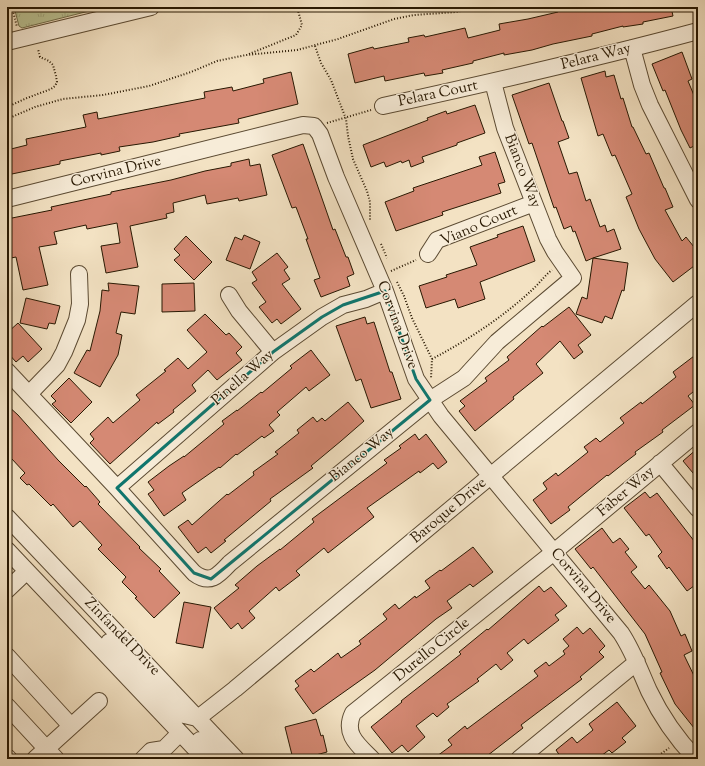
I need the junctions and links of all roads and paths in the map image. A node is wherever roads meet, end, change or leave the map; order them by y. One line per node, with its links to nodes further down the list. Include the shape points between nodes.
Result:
1 (12, 7): 7 (path)
2 (151, 7): 6 (street)
3 (297, 7): 10 (path, via 302,25 296,35)
4 (478, 7): 8 (path, via 394,19)
5 (698, 31): 9 (street, Pelara Way)
6 (34, 36): 7 (street); 13 (path, via 40,57 53,65 57,82 51,89)
7 (12, 37)
8 (315, 46): 10 (path); 15 (path)
9 (632, 48): 11 (street, Pelara Way); 18 (street, via 650,105)
10 (246, 55): 14 (path, via 216,61 149,86 103,95 63,99)
11 (493, 82): 12 (street, Pelara Court); 19 (street, Bianco Way, via 505,128)
12 (383, 106): 15 (path)
13 (7, 108)
14 (7, 119)
15 (346, 119): 16 (path); 20 (path, via 353,159 370,202)
16 (314, 126): 17 (street, Corvina Drive, via 303,125); 25 (street, Corvina Drive, via 320,134 336,177)
17 (7, 199)
18 (698, 200)
19 (534, 203): 22 (street, Viano Court, via 437,240); 23 (street, Bianco Way, via 548,239)
20 (371, 224)
21 (380, 244): 25 (path)
22 (428, 254): 25 (path)
23 (562, 262): 30 (path, via 496,320); 34 (street, Bianco Way, via 573,278 496,342 464,378)
24 (79, 274): 33 (street, via 80,304 77,320 64,352 57,365)
25 (388, 275): 26 (street, Corvina Drive); 30 (path)
26 (385, 291): 29 (street, Pinella Way, via 343,305); 34 (street, Corvina Drive, via 416,379)
27 (229, 295): 29 (street)
28 (698, 303): 37 (street, Baroque Drive)
29 (273, 352): 38 (street, Pinella Way)
30 (432, 359): 32 (path)
31 (7, 371): 33 (street, Bianco Way)
32 (431, 380)
33 (29, 394): 38 (street, Bianco Way)
34 (430, 400): 37 (street, Corvina Drive); 38 (street, Bianco Way, via 230,563 218,576 211,579 194,573)
35 (698, 432): 36 (street, Faber Way)
36 (660, 463): 39 (street); 42 (street, Faber Way)
37 (491, 476): 42 (street, Corvina Drive); 50 (street, Baroque Drive)
38 (117, 488)
39 (698, 509)
40 (7, 517): 50 (street, Zinfandel Drive)
41 (7, 550): 43 (street, Zinfandel Drive)
42 (554, 552): 47 (street, Corvina Drive, via 621,633); 61 (street, Durello Circle, via 352,713 349,727 351,734 355,742)
43 (27, 571): 44 (street); 45 (street, Zinfandel Drive)
44 (7, 590)
45 (80, 628): 50 (street, via 100,633 170,706 180,714); 52 (street, Zinfandel Drive)
46 (7, 656): 51 (street)
47 (637, 662): 53 (street, Corvina Drive, via 659,710); 62 (street)
48 (99, 701): 51 (street)
49 (7, 706): 54 (street)
50 (198, 718): 60 (street, Zinfandel Drive)
51 (71, 726): 54 (street)
52 (179, 732): 55 (street); 58 (street, Zinfandel Drive); 59 (street, via 189,733 199,739)
53 (680, 740): 63 (path); 64 (street, Corvina Drive)
54 (51, 754): 56 (street)
55 (164, 754): 57 (street, via 151,751)
56 (35, 759)
57 (143, 759)
58 (205, 759)
59 (219, 759)
60 (236, 759)
61 (372, 759)
62 (519, 759)
63 (654, 759)
64 (696, 759)

